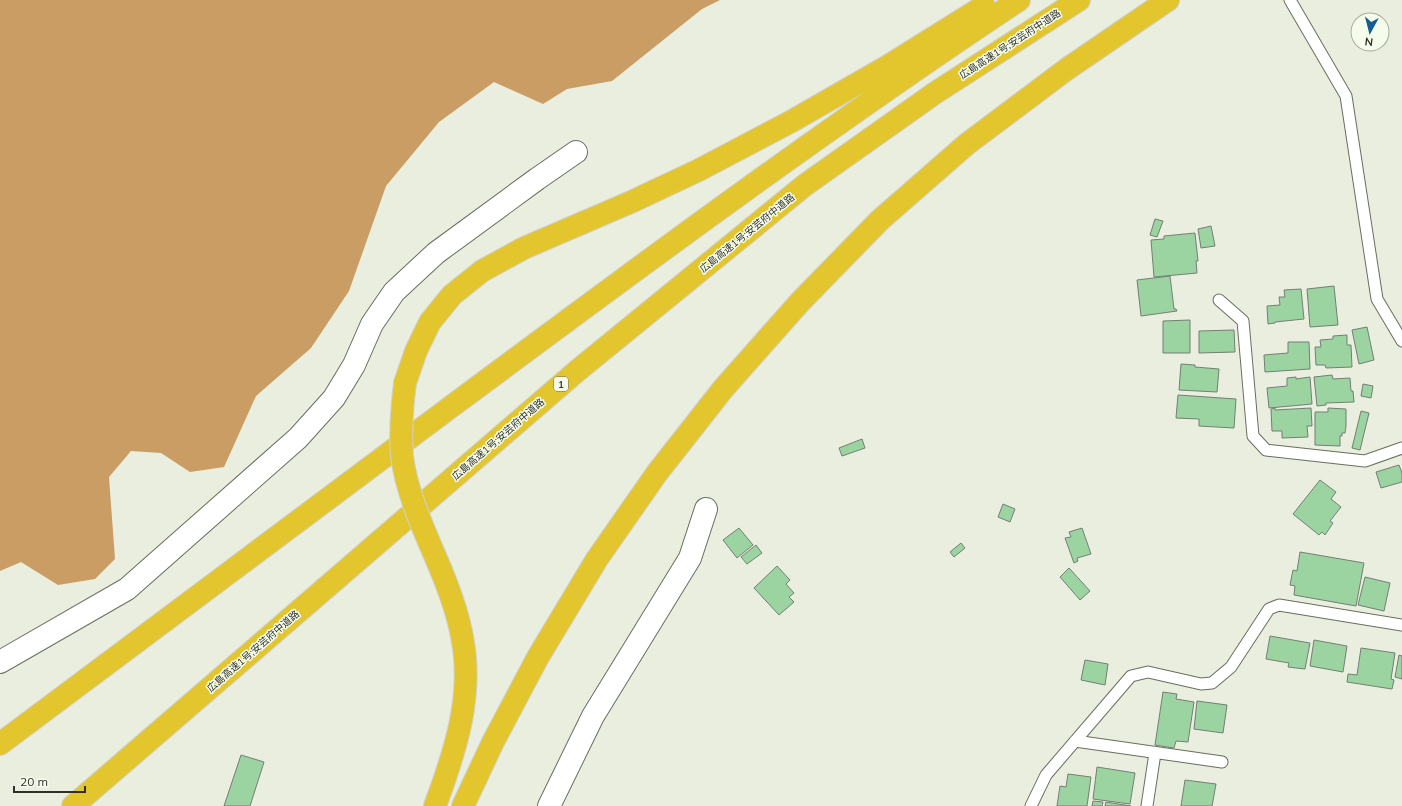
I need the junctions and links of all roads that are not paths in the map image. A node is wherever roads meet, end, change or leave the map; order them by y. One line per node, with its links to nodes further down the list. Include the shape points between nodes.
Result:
1 (994, 0): 18 (highway, bridge, via 888,66 785,125 699,170 524,248 482,271 452,295 430,322 405,383 401,419 402,457 410,493 454,603 463,638 466,676 463,711 454,755)
2 (1019, 0): 14 (highway, via 784,161)
3 (1079, 0): 17 (highway, 広島高速1号;安芸府中道路 / 1, via 935,92 805,186 577,371)
4 (1168, 0): 19 (highway, via 1067,69 967,144 880,220 800,302 723,389 657,473 597,559 538,657 493,742)
5 (1292, 4): 8 (lane, via 1346,96 1377,299)
6 (576, 152): 12 (street, via 436,253 394,292 372,324 354,365 334,398 298,438 128,589)
7 (1219, 300): 9 (lane, via 1243,321 1253,436 1266,450 1365,461)
8 (1402, 341)
9 (1402, 448)
10 (706, 509): 20 (street, via 690,558 593,716)
11 (1402, 625): 13 (lane, via 1279,605 1269,609 1231,667 1212,683 1201,684 1148,672 1131,676)
12 (0, 662)
13 (1076, 741): 15 (lane); 21 (lane, via 1046,775)
14 (0, 744)
15 (1155, 753): 16 (lane); 22 (lane)
16 (1222, 762)
17 (73, 806)
18 (435, 806)
19 (464, 806)
20 (549, 806)
21 (1031, 806)
22 (1147, 806)

